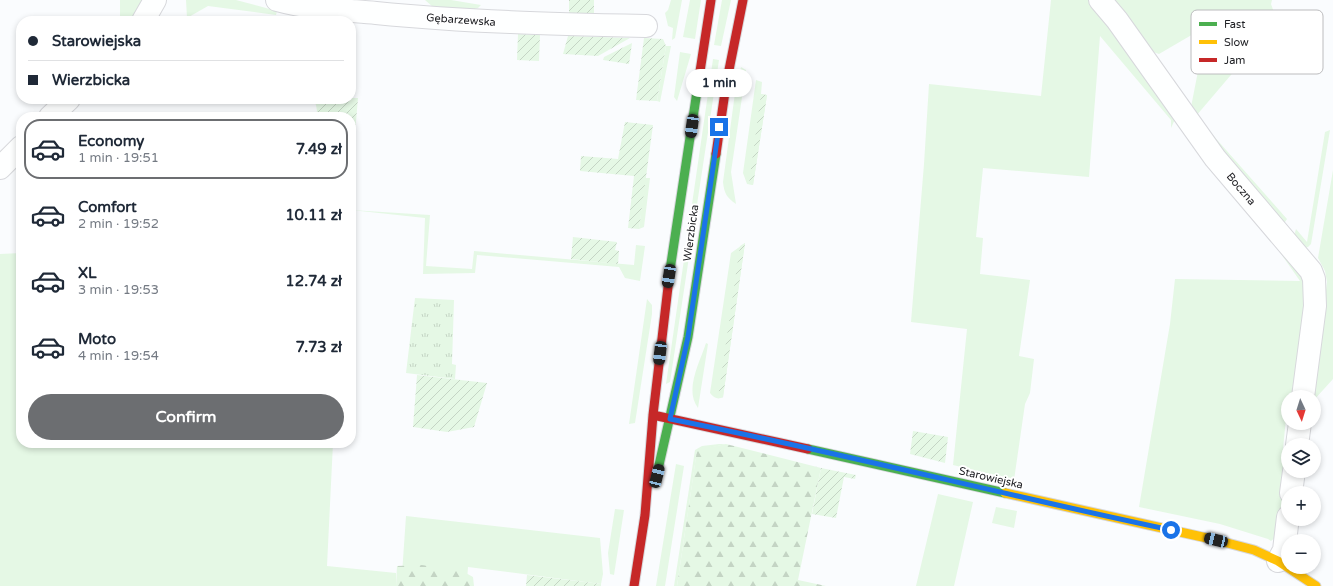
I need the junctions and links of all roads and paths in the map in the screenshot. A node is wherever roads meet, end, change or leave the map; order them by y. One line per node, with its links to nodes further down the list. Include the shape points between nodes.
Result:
1 (155, 0): 6 (street)
2 (277, 0): 7 (street, Gębarzewska, via 298,5 411,17)
3 (711, 0): 13 (street, Wierzbicka, via 667,291)
4 (743, 0): 14 (street, Wierzbicka, via 726,85 688,337)
5 (1100, 0): 12 (street, Boczna, via 1215,158 1311,271 1314,279 1315,306)
6 (146, 16)
7 (646, 26)
8 (64, 104): 9 (street)
9 (55, 112)
10 (16, 151): 11 (street)
11 (0, 168)
12 (1304, 390)
13 (653, 415): 14 (street, Starowiejska); 15 (street, Wierzbicka)
14 (670, 419): 15 (street, Wierzbicka); 17 (street, Starowiejska, via 1186,533 1254,550)
15 (645, 515): 18 (street, Wierzbicka)
16 (1287, 526): 17 (street, via 1284,550)
17 (1278, 561): 19 (street, Starowiejska)
18 (634, 586)
19 (1316, 586)

